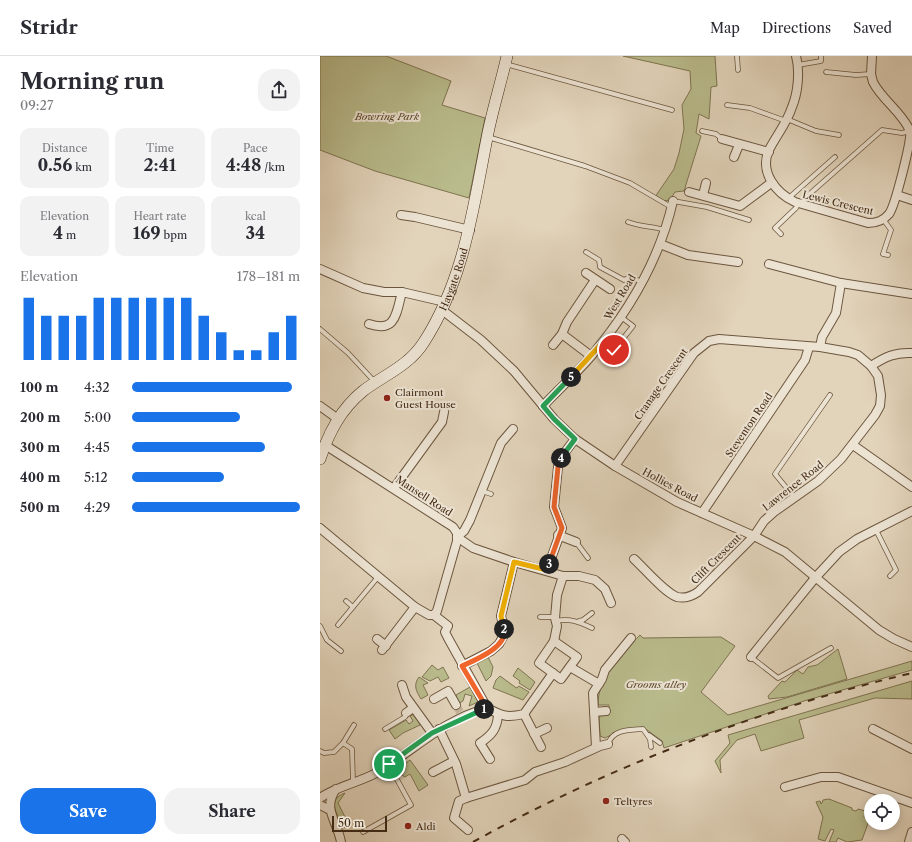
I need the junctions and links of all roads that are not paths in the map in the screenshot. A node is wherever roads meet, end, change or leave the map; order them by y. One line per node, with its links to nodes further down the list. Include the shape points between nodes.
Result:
1 (738, 56): 7 (lane)
2 (796, 56): 6 (street)
3 (821, 56): 6 (lane, via 821,61)
4 (872, 56): 9 (street)
5 (506, 60): 11 (lane); 16 (street, Haygate Road)
6 (798, 65): 12 (street, via 795,98)
7 (738, 70)
8 (826, 72): 9 (lane)
9 (871, 74): 14 (street, via 875,86)
10 (727, 104): 12 (lane, via 750,108)
11 (672, 110)
12 (787, 120): 15 (lane, via 816,131); 19 (street)
13 (702, 131): 17 (lane, via 716,134)
14 (910, 131): 26 (street, Lewis Crescent); 30 (lane, via 902,133 882,130)
15 (839, 135)
16 (487, 137): 29 (lane, via 585,166); 35 (street, Haygate Road)
17 (722, 139): 18 (street)
18 (739, 145): 19 (street); 20 (street)
19 (769, 152): 23 (street, via 767,168)
20 (734, 157)
21 (835, 157): 27 (lane, via 792,194)
22 (706, 183): 25 (street)
23 (771, 183): 25 (street, via 740,206); 27 (street, Lewis Crescent)
24 (689, 192): 25 (street)
25 (703, 195)
26 (897, 195): 28 (street); 32 (street, Lewis Crescent, via 890,212)
27 (789, 200): 30 (street, Lewis Crescent)
28 (912, 200)
29 (672, 204): 33 (lane, via 707,207); 36 (street, West Road)
30 (800, 204): 32 (street, Lewis Crescent, via 868,223 876,223); 37 (lane, via 775,228)
31 (401, 216): 35 (street)
32 (883, 219): 40 (lane, via 892,230 883,254)
33 (749, 220)
34 (628, 222): 36 (lane, via 641,227)
35 (470, 230): 51 (street, Haygate Road, via 460,266)
36 (665, 230): 38 (street, West Road)
37 (781, 234)
38 (660, 244): 41 (street, via 688,255); 46 (street, West Road)
39 (586, 252): 46 (lane, via 599,260 600,268 624,280 630,277)
40 (888, 255)
41 (738, 262)
42 (769, 264): 47 (street)
43 (320, 269): 49 (street, via 363,288)
44 (586, 273): 45 (street)
45 (595, 280): 48 (street); 55 (street)
46 (642, 282): 52 (street, West Road)
47 (841, 284): 50 (street); 59 (street, via 836,313 822,337)
48 (610, 289)
49 (402, 292): 51 (street); 53 (street, via 394,319 388,326 382,328)
50 (912, 294)
51 (443, 306): 63 (street, Haygate Road, via 418,351 408,361); 66 (street, Hollies Road, via 514,371)
52 (621, 317): 56 (street, West Road); 56 (lane, via 633,326 614,350)
53 (369, 324)
54 (320, 329): 63 (lane)
55 (562, 334): 57 (street); 61 (street)
56 (603, 342): 61 (street, West Road)
57 (553, 345)
58 (809, 347): 59 (street, Lawrence Road); 74 (street, Cranage Crescent, via 730,339 706,343 694,353); 81 (street, Steventon Road, via 805,360)
59 (820, 347): 62 (street, Lawrence Road, via 858,355)
60 (912, 352): 62 (street, via 897,352)
61 (591, 356): 66 (street, West Road)
62 (871, 366): 72 (street, Lawrence Road, via 878,376 880,406)
63 (376, 382): 68 (street, Haygate Road, via 349,404)
64 (830, 395): 79 (lane, via 775,474)
65 (320, 406): 68 (street)
66 (543, 406): 70 (street, Hollies Road)
67 (444, 412): 76 (street, via 442,422)
68 (338, 419): 71 (street, Haygate Road)
69 (513, 429): 77 (street, via 501,444)
70 (575, 439): 74 (street, Hollies Road); 85 (street, via 562,456 558,467 554,507 562,528)
71 (325, 445): 73 (street, Haygate Road); 76 (street, Mansell Road)
72 (853, 445): 75 (street); 79 (street, Lawrence Road, via 827,473)
73 (320, 459)
74 (615, 466): 81 (street, Hollies Road, via 677,502)
75 (912, 487)
76 (394, 488): 84 (street, Mansell Road, via 454,527)
77 (482, 491): 78 (lane); 84 (street, via 464,531)
78 (491, 494)
79 (794, 497): 86 (street, Lawrence Road, via 764,521)
80 (912, 511): 83 (street)
81 (702, 513): 86 (street, Hollies Road)
82 (320, 528): 94 (street)
83 (876, 530): 93 (lane, via 896,570); 95 (street, via 839,552)
84 (457, 535): 90 (street, Mansell Road, via 473,548); 101 (street)
85 (558, 535): 87 (street); 91 (street)
86 (754, 536): 89 (street, Clift Crescent, via 706,584 691,596 682,598 672,594); 95 (street, Hollies Road, via 785,552)
87 (576, 542): 88 (lane)
88 (588, 558)
89 (634, 559)
90 (514, 562): 91 (street, Mansell Road); 115 (street, via 501,616 505,633 492,651)
91 (547, 570): 92 (street, Mansell Road)
92 (563, 576): 97 (street, Mansell Road, via 595,580 605,589); 103 (street, via 557,596)
93 (890, 576)
94 (378, 577): 98 (lane); 99 (street)
95 (815, 578): 111 (street, Hollies Road, via 879,630); 114 (street)
96 (346, 601): 98 (lane)
97 (611, 603)
98 (353, 607): 105 (lane)
99 (415, 607): 101 (street); 109 (street, via 384,648)
100 (592, 613): 104 (lane)
101 (434, 615): 115 (street, via 448,626 446,632)
102 (540, 617): 103 (lane)
103 (555, 619): 104 (lane); 110 (street, via 557,626)
104 (579, 622): 107 (lane)
105 (338, 625)
106 (320, 626): 113 (lane, via 327,640)
107 (592, 628)
108 (631, 638): 118 (street, via 605,670)
109 (377, 639)
110 (554, 641): 116 (street, via 577,658); 117 (street, via 539,663)
111 (912, 647)
112 (831, 648): 114 (lane, via 778,678)
113 (341, 651)
114 (751, 657)
115 (462, 666): 121 (street)
116 (570, 667): 117 (street, via 562,679); 118 (street)
117 (553, 673): 126 (street)
118 (599, 684): 125 (street, via 593,693)
119 (402, 685): 122 (street)
120 (434, 699): 124 (street, via 448,691)
121 (487, 708): 124 (street); 127 (street)
122 (410, 710): 131 (lane, via 405,717); 132 (street)
123 (606, 711): 125 (street)
124 (460, 712): 132 (street)
125 (594, 712): 139 (street)
126 (524, 714): 127 (street, via 511,717); 133 (street)
127 (498, 715): 143 (street, via 494,733 480,743)
128 (354, 725): 135 (lane)
129 (548, 728): 133 (street)
130 (873, 728): 141 (street)
131 (385, 729)
132 (436, 731): 144 (street); 145 (street)
133 (534, 734): 138 (street)
134 (647, 734): 136 (lane); 137 (lane, via 644,729 624,731 614,734); 140 (lane)
135 (343, 743): 142 (lane, via 334,752); 147 (lane, via 352,749)
136 (660, 743)
137 (608, 744): 139 (street)
138 (540, 747)
139 (596, 747): 151 (street, via 566,762 535,772 525,780)
140 (651, 747)
141 (912, 749)
142 (320, 751)
143 (490, 759)
144 (455, 763): 146 (street); 151 (street)
145 (389, 764): 147 (street); 156 (lane, via 411,805)
146 (433, 772)
147 (353, 782): 149 (street)
148 (785, 787): 152 (street, via 821,777 838,777)
149 (337, 788): 150 (street); 154 (street, via 330,798)
150 (320, 798)
151 (466, 798): 155 (street, via 459,801 451,817)
152 (912, 803)
153 (320, 805): 154 (street)
154 (330, 810): 158 (street)
155 (468, 830)
156 (362, 832)
157 (912, 832): 159 (street)
158 (341, 842)
159 (909, 842)

